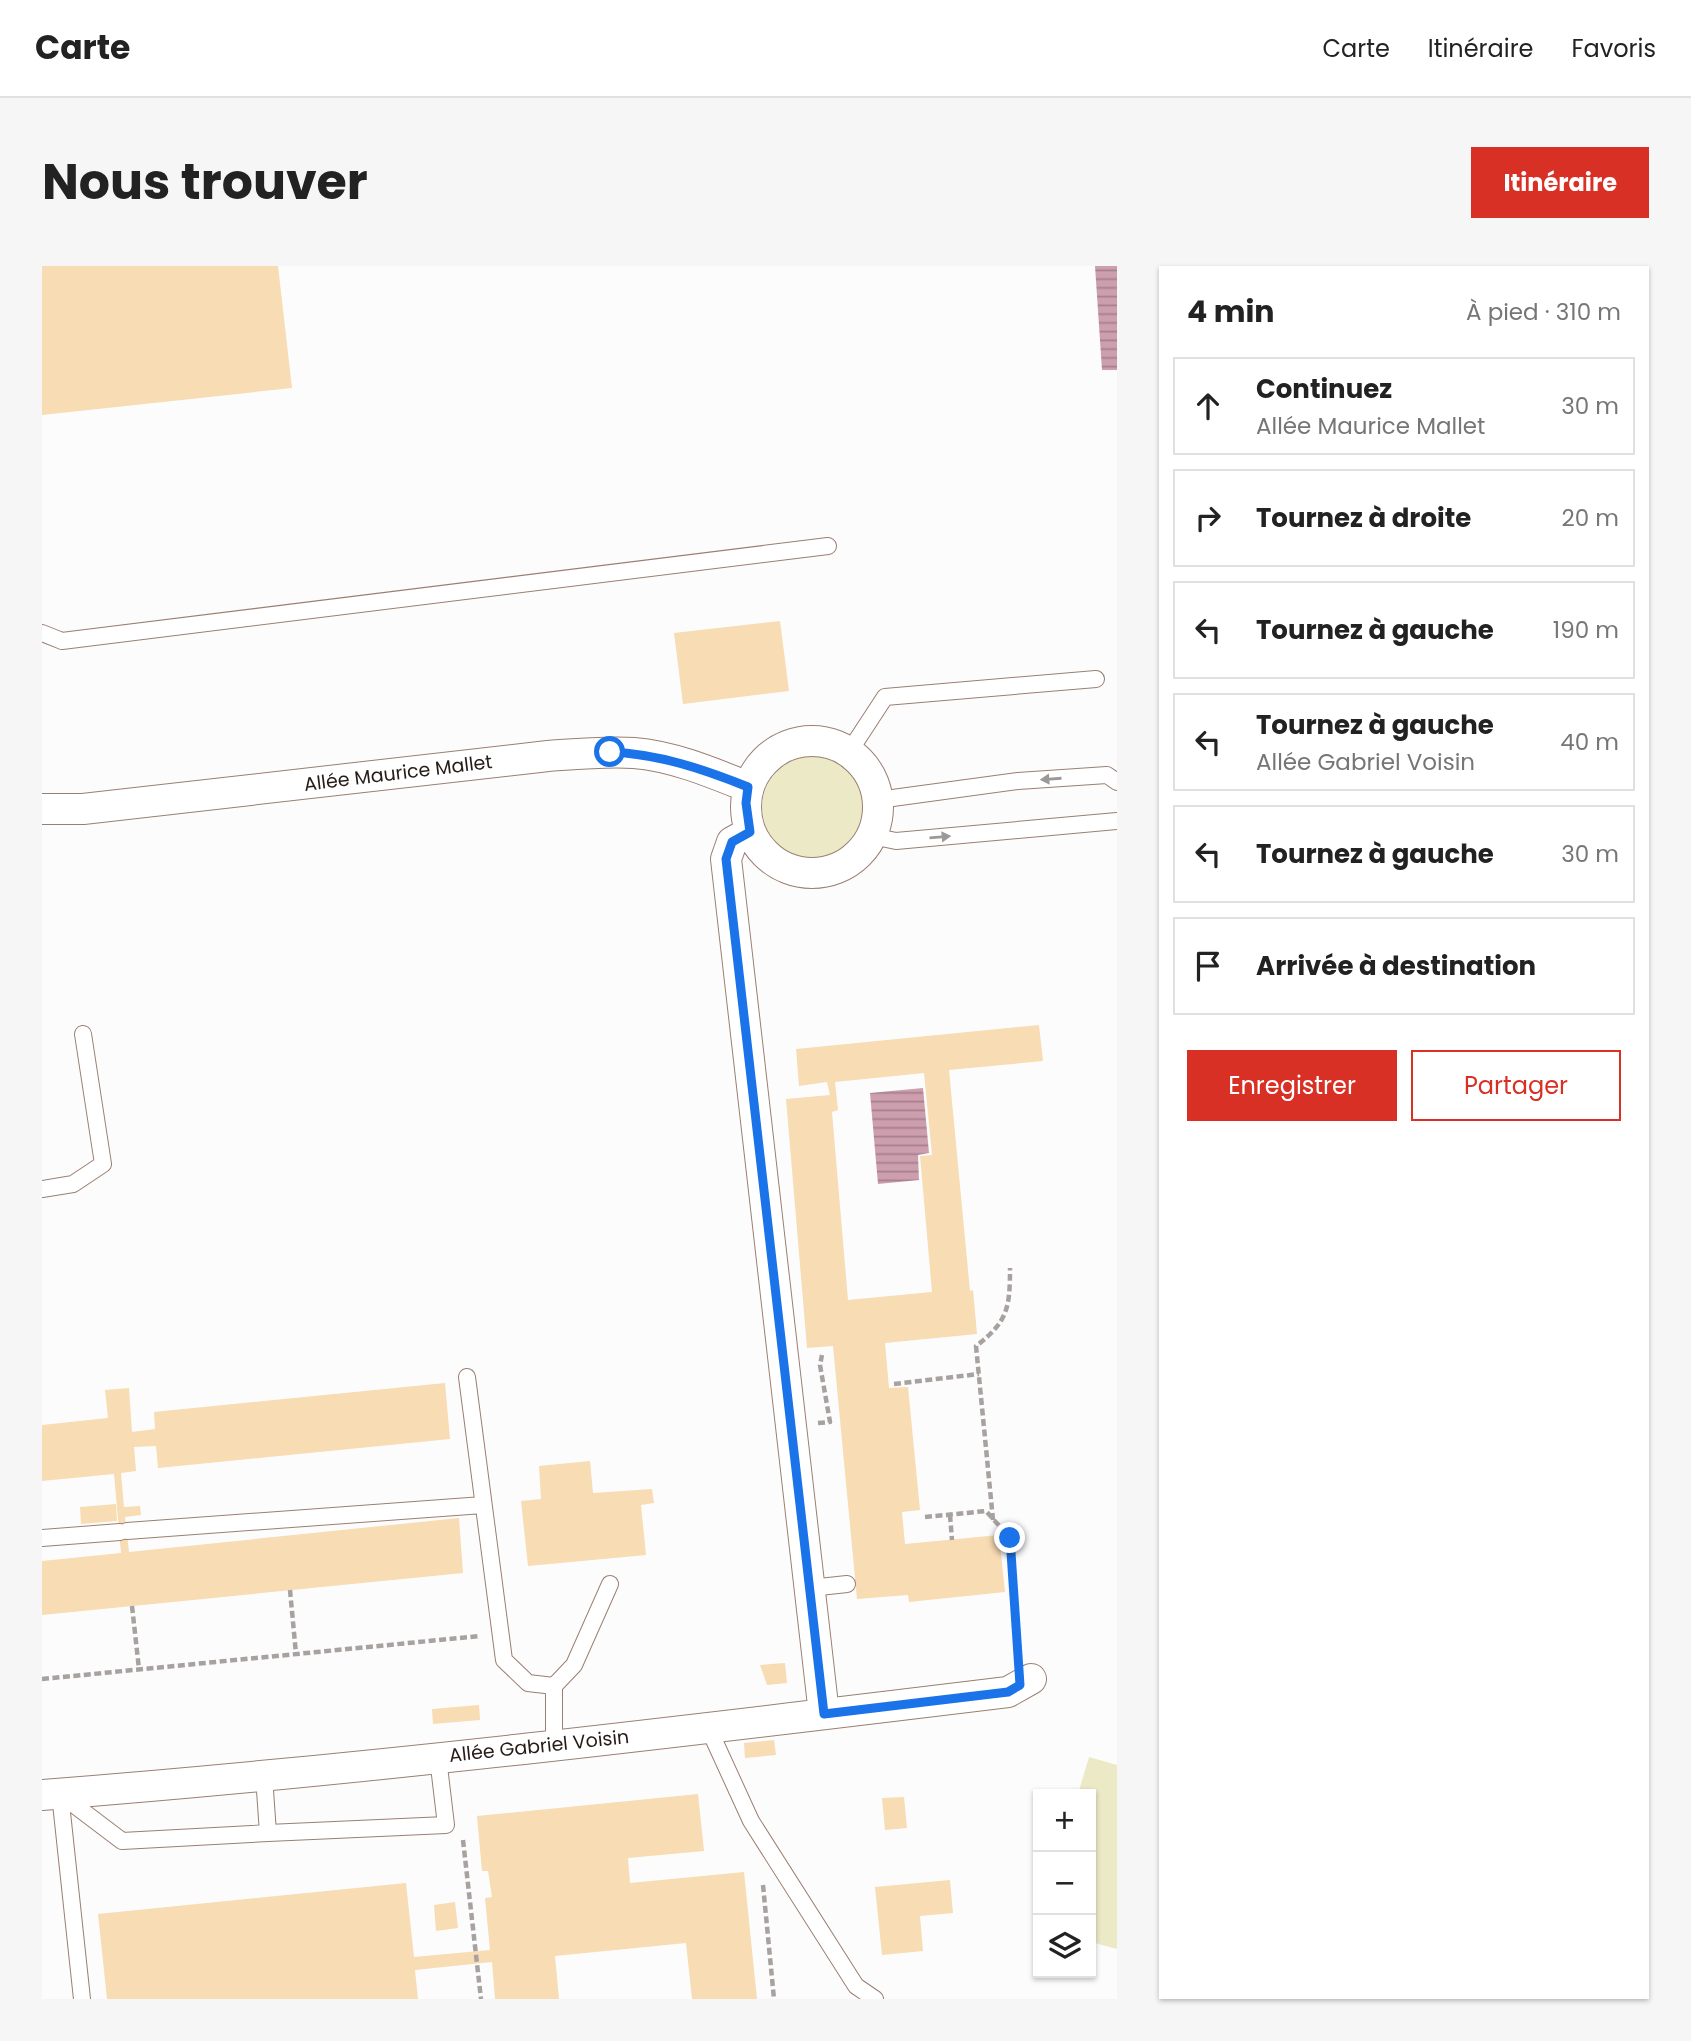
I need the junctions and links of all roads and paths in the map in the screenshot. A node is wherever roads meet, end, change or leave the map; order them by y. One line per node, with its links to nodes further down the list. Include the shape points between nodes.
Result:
1 (828, 546): 2 (lane, via 62,641)
2 (42, 633)
3 (1096, 679): 4 (lane, via 885,697)
4 (849, 752): 6 (street, via 813,741 787,746 772,754); 7 (street, via 869,773)
5 (1117, 782): 7 (lane, one-way to 7, via 1107,775 1031,780)
6 (748, 787): 8 (street, Allée Maurice Mallet, via 699,767 638,753 610,752 83,809); 10 (street)
7 (878, 800): 11 (street)
8 (42, 809)
9 (1117, 821): 11 (lane, one-way to 9, via 896,841)
10 (750, 832): 11 (street, via 777,864 799,873 826,873 849,863); 26 (street, via 732,842 726,859)
11 (872, 836)
12 (83, 1034): 13 (lane, via 103,1164 73,1184)
13 (42, 1189)
14 (1010, 1268): 15 (path, via 1010,1304 997,1330 976,1346)
15 (979, 1374): 17 (path); 21 (path)
16 (467, 1377): 18 (lane)
17 (894, 1384)
18 (483, 1505): 22 (lane); 29 (lane)
19 (950, 1515): 20 (path); 21 (path, via 986,1511); 23 (path)
20 (925, 1517)
21 (993, 1520): 33 (path, via 1010,1538)
22 (42, 1538)
23 (952, 1540)
24 (610, 1584): 34 (lane, via 574,1665)
25 (846, 1584): 26 (lane)
26 (810, 1588): 35 (street)
27 (290, 1590): 30 (path)
28 (132, 1606): 31 (path)
29 (499, 1635): 30 (path); 34 (lane, via 504,1660 528,1683)
30 (296, 1654): 31 (path)
31 (139, 1669): 32 (path)
32 (42, 1679)
33 (1026, 1682): 35 (street, Allée Gabriel Voisin, via 1008,1692)
34 (554, 1686): 37 (lane)
35 (824, 1714): 36 (street, Allée Gabriel Voisin)
36 (708, 1727): 37 (street, Allée Gabriel Voisin); 42 (lane)
37 (554, 1745): 38 (street, Allée Gabriel Voisin)
38 (438, 1758): 39 (street, Allée Gabriel Voisin); 41 (lane)
39 (264, 1776): 40 (street, Allée Gabriel Voisin); 43 (lane)
40 (51, 1795): 43 (lane, via 121,1841); 45 (lane)
41 (446, 1825): 43 (lane); 46 (path, via 465,1843)
42 (758, 1832): 44 (lane, via 856,1986); 47 (path)
43 (268, 1833)
44 (871, 1997)
45 (82, 1999)
46 (481, 1999)
47 (774, 1999)

